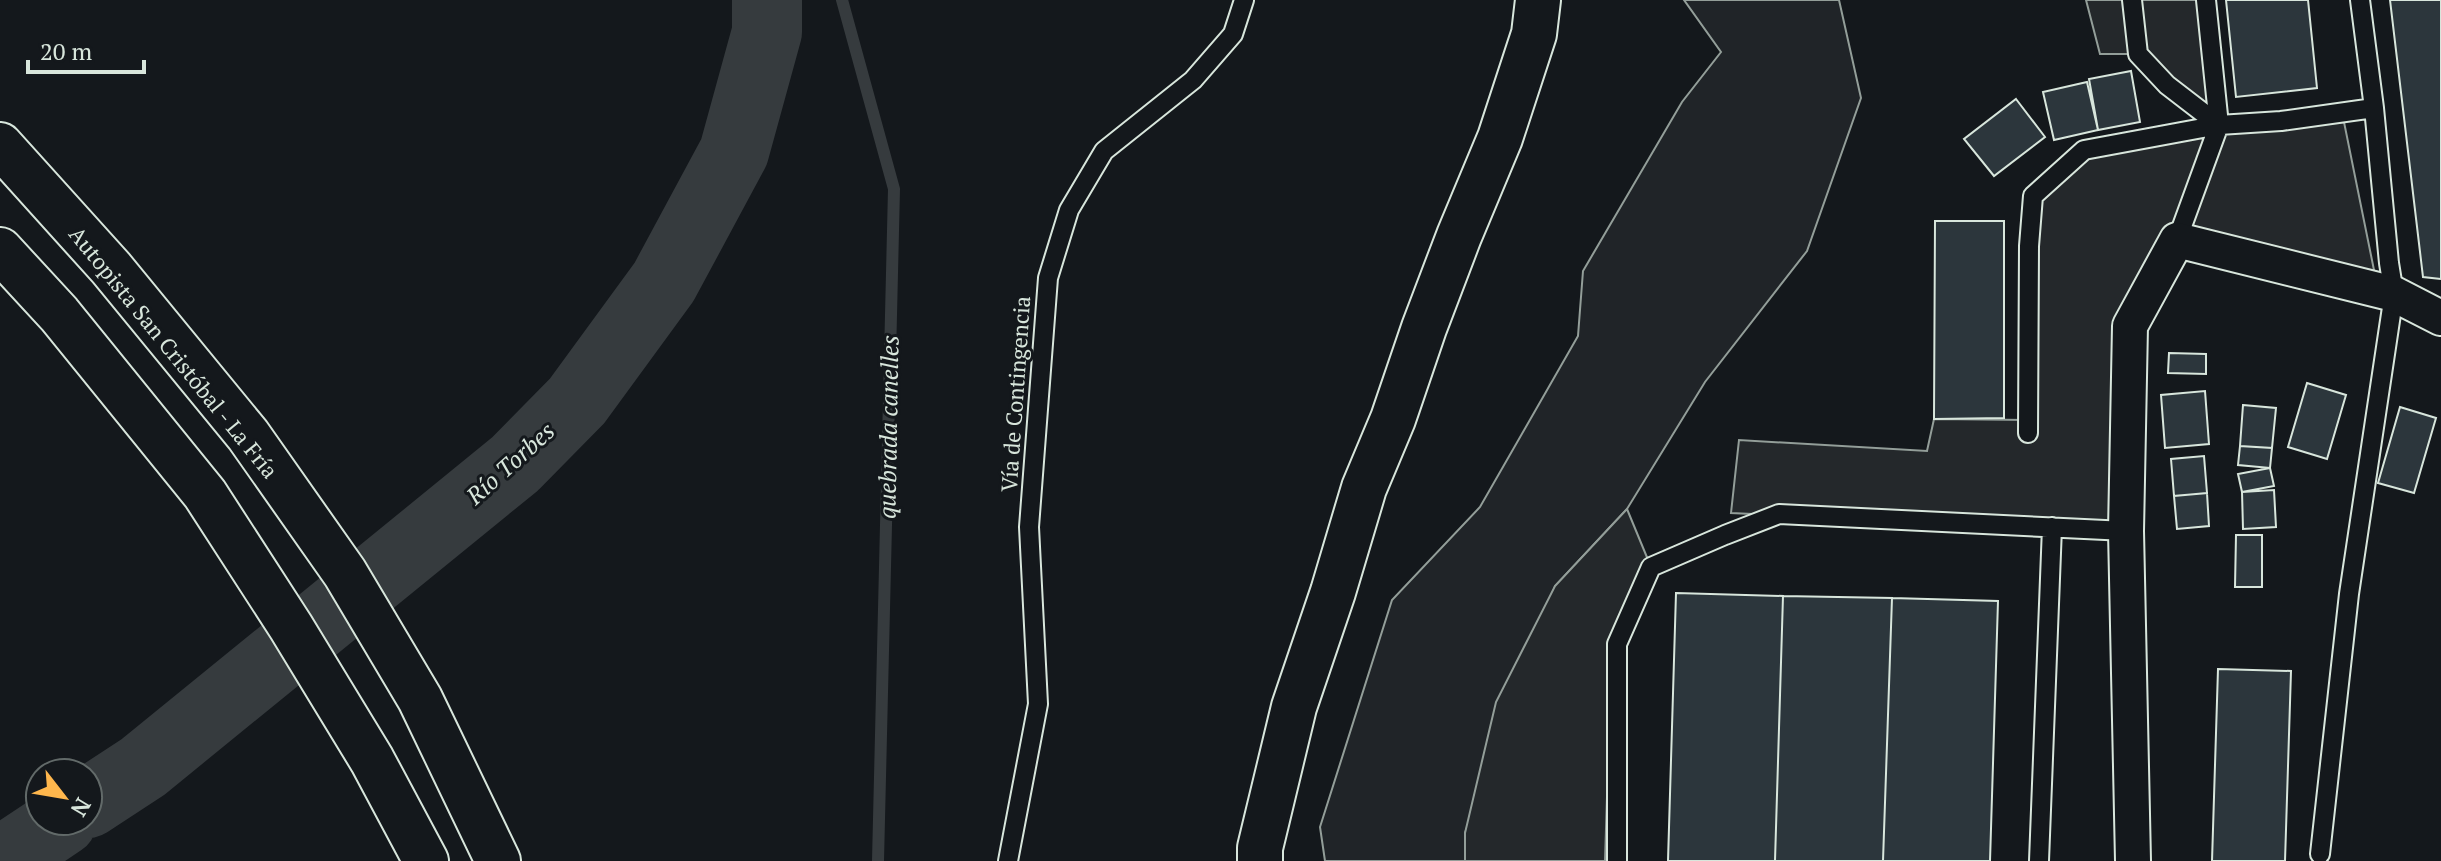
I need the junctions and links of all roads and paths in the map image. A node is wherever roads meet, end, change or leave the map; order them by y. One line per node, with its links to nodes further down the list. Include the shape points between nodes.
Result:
1 (1244, 0): 19 (lane, Vía de Contingencia, via 1233,34 1193,80 1104,151 1069,210 1048,278 1029,527 1038,704)
2 (1538, 0): 20 (main road, via 1534,34 1500,138 1364,488 1294,707)
3 (2132, 0): 7 (lane, via 2138,54 2167,85)
4 (2206, 0): 7 (lane)
5 (2360, 0): 6 (lane)
6 (2374, 108): 7 (lane); 11 (lane)
7 (2219, 125): 9 (lane); 13 (lane, via 2084,150 2033,196)
8 (0, 145): 18 (main road, Autopista San Cristóbal - La Fría, via 111,268 248,435 345,573 420,699)
9 (2177, 240): 11 (street); 15 (street, via 2130,326)
10 (0, 250): 17 (main road, via 59,314 205,494 364,747)
11 (2394, 294): 12 (street); 16 (lane, via 2349,594)
12 (2441, 318)
13 (2028, 433)
14 (2052, 527): 15 (lane); 21 (lane, via 1779,514 1651,567 1617,644); 22 (lane)
15 (2126, 531): 23 (street)
16 (2320, 854)
17 (426, 861)
18 (498, 861)
19 (1008, 861)
20 (1260, 861)
21 (1617, 861)
22 (2039, 861)
23 (2133, 861)

